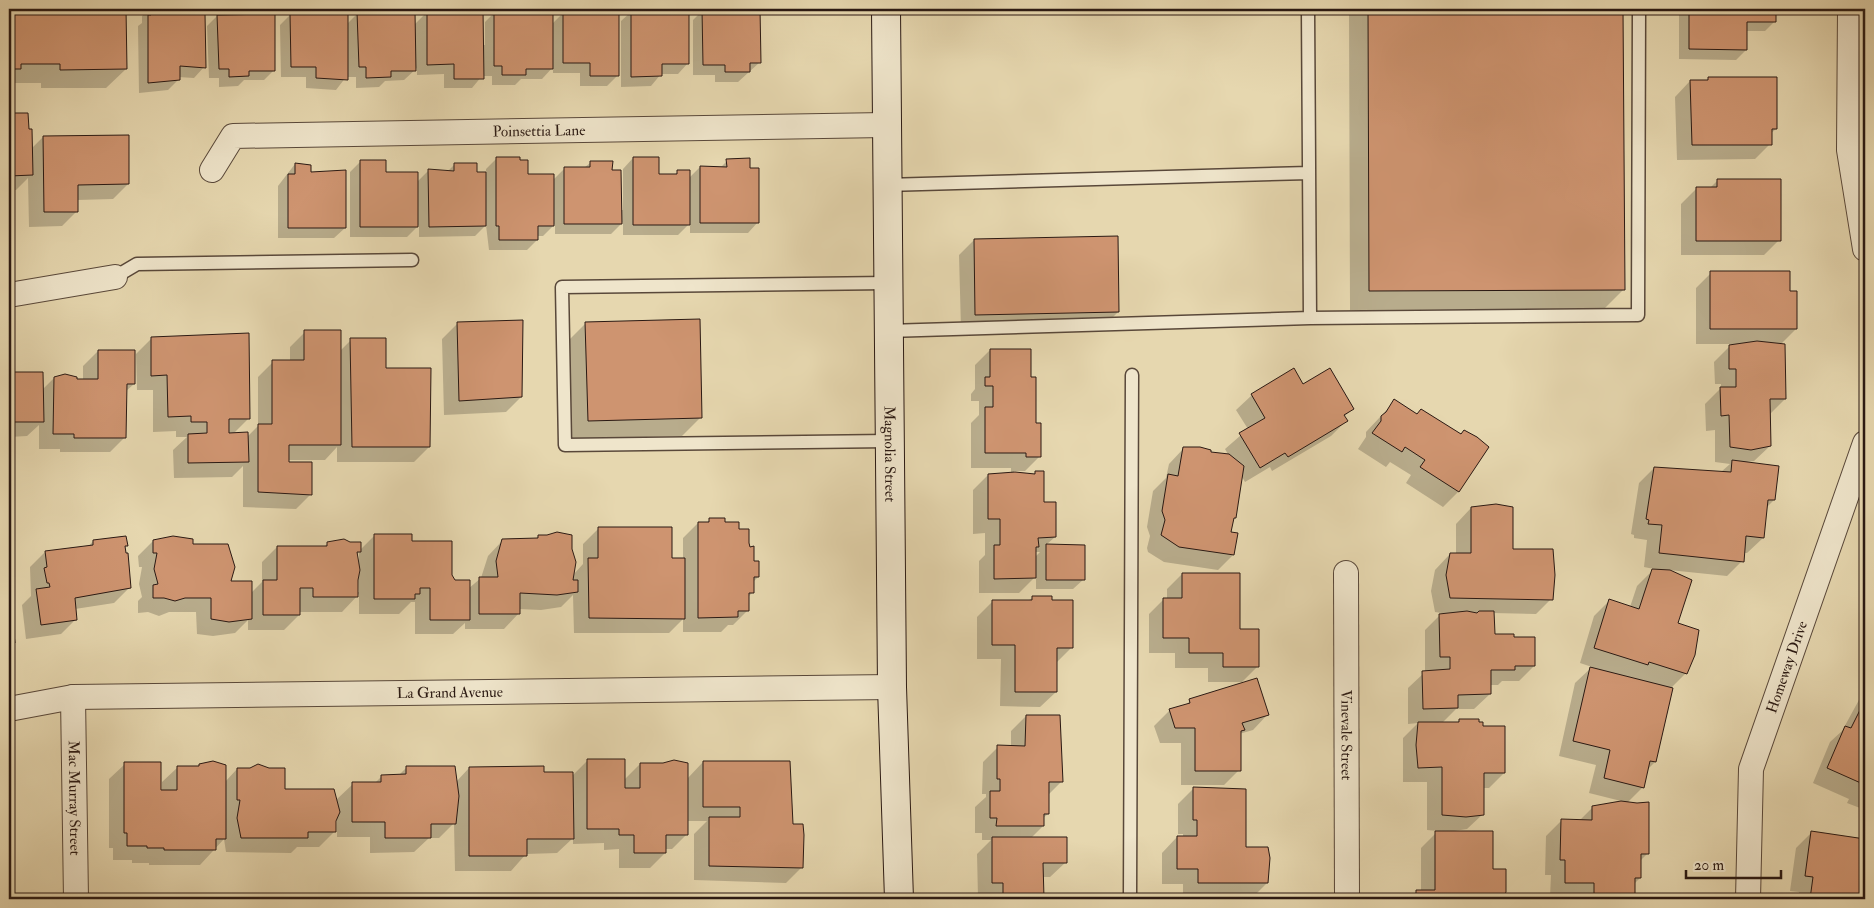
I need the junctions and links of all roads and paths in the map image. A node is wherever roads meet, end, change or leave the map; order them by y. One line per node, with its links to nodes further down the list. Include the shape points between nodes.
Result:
1 (886, 9): 5 (main road, Magnolia Street)
2 (1308, 9): 8 (lane)
3 (1639, 9): 15 (lane, via 1638,314)
4 (1850, 9): 6 (street)
5 (885, 125): 7 (street, Poinsettia Lane, via 234,136); 9 (main road, Magnolia Street)
6 (1857, 150): 10 (street)
7 (212, 170)
8 (1309, 173): 9 (lane); 15 (lane)
9 (886, 185): 13 (main road, Magnolia Street)
10 (1865, 250)
11 (412, 260): 12 (lane, via 137,264)
12 (115, 277): 14 (street)
13 (888, 283): 16 (main road, Magnolia Street); 18 (lane, via 562,287 565,446)
14 (9, 294)
15 (1310, 318): 16 (lane)
16 (888, 332): 18 (main road, Magnolia Street)
17 (1132, 375): 26 (lane)
18 (889, 441): 21 (main road, Magnolia Street)
19 (1865, 443): 28 (street, Homeway Drive, via 1751,769)
20 (1346, 573): 27 (street, Vinevale Street)
21 (892, 687): 22 (street, La Grand Avenue); 25 (main road, Magnolia Street)
22 (73, 697): 23 (street, La Grand Avenue); 24 (street, Mac Murray Street)
23 (9, 709)
24 (76, 899)
25 (899, 899)
26 (1130, 899)
27 (1347, 899)
28 (1748, 899)

